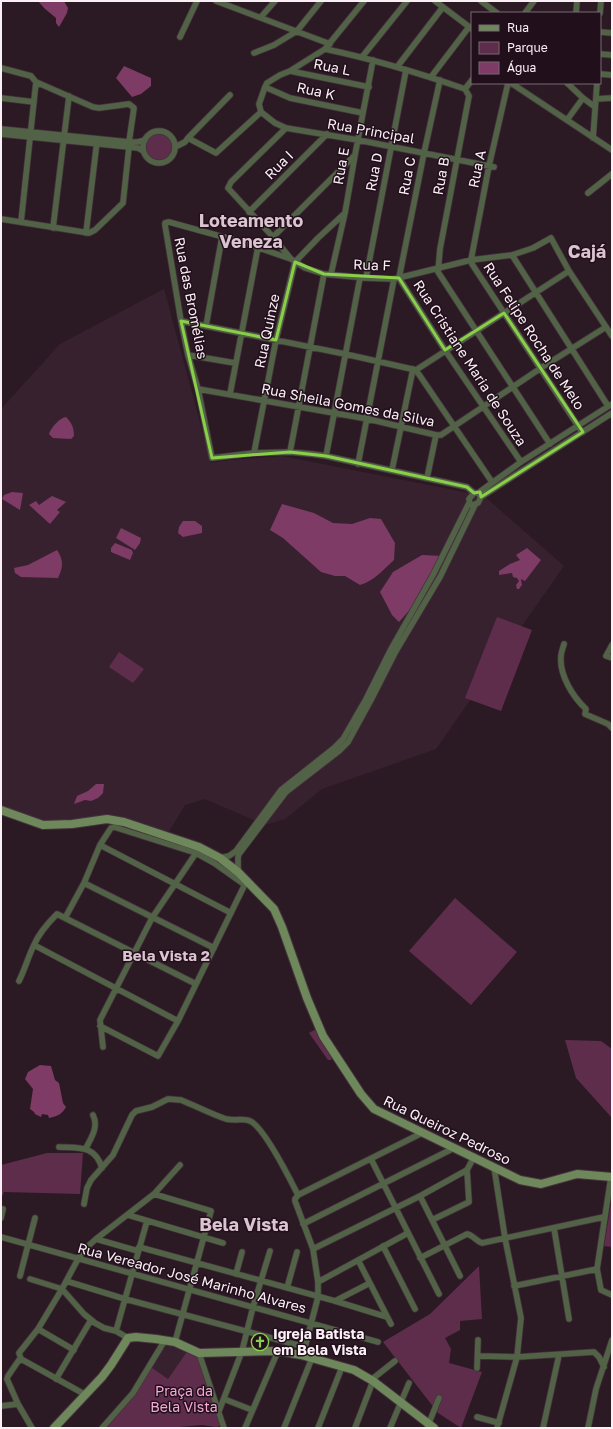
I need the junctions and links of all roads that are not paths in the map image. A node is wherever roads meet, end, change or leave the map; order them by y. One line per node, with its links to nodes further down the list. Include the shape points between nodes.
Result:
1 (197, 1): 23 (street)
2 (216, 1): 12 (street)
3 (275, 1): 18 (street)
4 (321, 1): 20 (street)
5 (364, 1): 24 (street)
6 (407, 1): 29 (street)
7 (435, 1): 13 (street)
8 (534, 1): 15 (street)
9 (577, 1): 16 (street)
10 (601, 1): 17 (street)
11 (486, 2): 14 (street)
12 (231, 3): 18 (street)
13 (443, 7): 19 (street); 31 (street)
14 (496, 12)
15 (526, 12)
16 (576, 12)
17 (600, 12)
18 (261, 17): 20 (street)
19 (471, 28): 37 (street)
20 (298, 31): 24 (street); 26 (street)
21 (601, 32): 22 (street)
22 (612, 33)
23 (180, 37)
24 (330, 44): 25 (street)
25 (325, 49): 29 (street); 34 (street)
26 (254, 53)
27 (601, 54): 28 (street)
28 (612, 55)
29 (362, 57): 30 (street)
30 (373, 60): 31 (street); 45 (street, Rua E)
31 (397, 67): 33 (street)
32 (1, 68): 40 (street, via 30,76)
33 (406, 70): 37 (street); 71 (street, Rua D)
34 (290, 71): 44 (street, via 276,77); 45 (street, Rua L)
35 (601, 74): 36 (street)
36 (612, 75)
37 (431, 77): 38 (street)
38 (440, 80): 46 (street); 74 (street, Rua C)
39 (471, 81): 46 (street)
40 (36, 82): 48 (street); 53 (street)
41 (512, 84): 57 (street); 77 (street, Rua A)
42 (568, 84): 50 (street)
43 (597, 84): 51 (street)
44 (264, 87): 55 (street, via 259,104); 56 (street, Rua K, via 290,98)
45 (369, 87): 56 (street, Rua E)
46 (465, 89): 76 (street, Rua B, via 469,96)
47 (230, 95): 64 (street)
48 (69, 96): 63 (street); 69 (street, via 99,108 129,104 132,106 134,108)
49 (1, 98): 53 (street)
50 (583, 98): 54 (street); 57 (street)
51 (596, 98): 52 (street); 54 (street)
52 (612, 98)
53 (34, 102): 61 (street)
54 (595, 107): 65 (street)
55 (261, 112): 58 (street, Rua Principal); 64 (street, via 216,153)
56 (363, 113): 67 (street, Rua E)
57 (567, 120): 65 (street)
58 (286, 128): 62 (street, Rua Principal); 80 (street, Rua F, via 228,186)
59 (1, 129): 61 (street)
60 (1, 134): 61 (street)
61 (31, 134): 63 (street); 83 (street)
62 (327, 134): 67 (street, Rua Principal); 80 (street, Rua I)
63 (64, 138): 68 (street); 84 (street)
64 (188, 138): 70 (street)
65 (593, 138): 72 (street)
66 (145, 140): 69 (street); 70 (street, via 153,133 164,132); 73 (street)
67 (358, 140): 71 (street, Rua Principal); 75 (street, Rua E)
68 (97, 141): 69 (street); 85 (street)
69 (129, 144): 73 (street); 85 (street, via 123,203 95,230)
70 (175, 146): 73 (street, via 170,159 160,163 149,160)
71 (391, 146): 74 (street, Rua Principal); 95 (street, Rua D)
72 (612, 150)
73 (143, 151)
74 (424, 152): 76 (street, Rua Principal); 96 (street, Rua C)
75 (354, 155): 81 (street, Rua E); 87 (street)
76 (456, 159): 77 (street, Rua Principal); 92 (street, Rua B)
77 (491, 166): 91 (street, Rua A)
78 (612, 174): 79 (street)
79 (588, 193)
80 (249, 212): 87 (street, Rua F)
81 (345, 212): 90 (street); 94 (street, Rua E)
82 (1, 219): 83 (street)
83 (21, 222): 84 (street)
84 (53, 228): 85 (street)
85 (86, 234)
86 (222, 236): 88 (street, Rua das Bromélias); 99 (street, Rua das Bromélias, via 165,223); 100 (street)
87 (273, 237): 90 (street, Rua F)
88 (258, 247): 90 (street, Rua das Bromélias); 103 (street)
89 (512, 255): 91 (street, Rua F); 93 (street, Rua F, via 551,238); 97 (street)
90 (293, 260): 94 (street, Rua F, via 305,268); 105 (street, Rua Quinze)
91 (471, 260): 92 (street, Rua F); 98 (street, Rua Felipe Rocha de Melo, via 474,269)
92 (438, 268): 96 (street, Rua F); 102 (street, via 440,276)
93 (569, 271): 97 (street); 101 (street)
94 (327, 274): 95 (street, Rua F); 106 (street, Rua E)
95 (363, 278): 96 (street, Rua F); 109 (street, Rua D)
96 (397, 278): 108 (street, Rua Cristiane Maria de Souza); 111 (street, Rua C)
97 (535, 293): 98 (street); 107 (street)
98 (504, 313): 102 (street); 113 (street, Rua Felipe Rocha de Melo)
99 (181, 321): 100 (street); 110 (street, Rua das Bromélias)
100 (206, 326): 103 (street)
101 (606, 327): 104 (street); 107 (street, Rua Sheila Gomes da Silva)
102 (476, 330): 108 (street); 115 (street)
103 (242, 333): 105 (street); 112 (street)
104 (612, 336)
105 (276, 340): 106 (street); 118 (street, Rua Quinze)
106 (310, 347): 109 (street); 121 (street, Rua E)
107 (571, 349): 113 (street, Rua Sheila Gomes da Silva); 119 (street)
108 (445, 350): 114 (street); 120 (street, Rua Cristiane Maria de Souza)
109 (345, 354): 111 (street); 122 (street, Rua D)
110 (188, 355): 112 (street); 116 (street, Rua das Bromélias)
111 (379, 361): 114 (street); 124 (street, Rua C)
112 (235, 363): 117 (street)
113 (541, 368): 115 (street, Rua Sheila Gomes da Silva); 125 (street, Rua Felipe Rocha de Melo)
114 (415, 369): 126 (street); 127 (street)
115 (512, 387): 120 (street, Rua Sheila Gomes da Silva); 130 (street)
116 (198, 389): 117 (street, Rua Sheila Gomes da Silva); 132 (street, Rua das Bromélias, via 212,458)
117 (230, 394): 118 (street, Rua Sheila Gomes da Silva)
118 (264, 401): 121 (street, Rua Sheila Gomes da Silva); 132 (street, Rua Quinze)
119 (610, 405): 125 (street)
120 (484, 406): 126 (street, Rua Sheila Gomes da Silva); 134 (street, Rua Cristiane Maria de Souza)
121 (300, 407): 122 (street, Rua Sheila Gomes da Silva); 131 (street, Rua E)
122 (334, 413): 124 (street, Rua Sheila Gomes da Silva); 133 (street, Rua D)
123 (612, 413): 128 (street)
124 (368, 419): 127 (street, Rua Sheila Gomes da Silva); 135 (street, Rua C)
125 (578, 425): 128 (street, Rua Felipe Rocha de Melo); 130 (street)
126 (455, 426): 129 (street, Rua Sheila Gomes da Silva); 138 (street)
127 (400, 427): 129 (street, Rua Sheila Gomes da Silva); 136 (street)
128 (583, 432): 139 (street)
129 (436, 436): 137 (street)
130 (550, 444): 134 (street)
131 (290, 452): 132 (street); 133 (street)
132 (254, 453)
133 (326, 456): 135 (street)
134 (521, 462): 138 (street)
135 (358, 464): 136 (street)
136 (392, 470): 137 (street)
137 (427, 478): 139 (street, via 467,487)
138 (492, 482): 139 (street)
139 (478, 494): 140 (street, via 479,502); 140 (street, via 470,497)
140 (472, 504): 148 (street, via 343,739 281,790 236,851); 149 (street, via 440,576 396,651 348,742 286,792 238,857)
141 (564, 644): 144 (street, via 560,655 561,667 580,703 586,709 585,714)
142 (612, 645): 143 (street, via 606,656)
143 (612, 658)
144 (612, 728)
145 (1, 810): 147 (street, Rua Queiroz Pedroso, via 43,824 72,824 107,819 124,822)
146 (100, 845): 147 (street, via 108,830 114,827); 150 (street); 152 (street)
147 (198, 850): 148 (street, Rua Queiroz Pedroso); 151 (street); 152 (street)
148 (220, 858): 149 (street, Rua Queiroz Pedroso)
149 (238, 872): 151 (street, Rua Queiroz Pedroso)
150 (84, 882): 154 (street); 155 (street)
151 (246, 882): 153 (street); 166 (street, Rua Queiroz Pedroso, via 274,909 319,1027 360,1094 374,1109)
152 (175, 883): 153 (street); 155 (street)
153 (231, 913): 157 (street)
154 (66, 918): 156 (street, via 57,914); 158 (street)
155 (152, 918): 157 (street); 158 (street)
156 (34, 945): 159 (street); 161 (street)
157 (214, 948): 160 (street)
158 (133, 953): 160 (street); 161 (street)
159 (19, 980)
160 (196, 984): 162 (street)
161 (116, 989): 162 (street); 163 (street, via 100,1020)
162 (178, 1021): 163 (street, via 158,1056)
163 (100, 1026): 164 (street)
164 (103, 1047)
165 (94, 1116): 168 (street, via 96,1126)
166 (422, 1133): 169 (street, Rua Queiroz Pedroso); 171 (street)
167 (59, 1147): 168 (street)
168 (86, 1148): 174 (street, via 100,1159)
169 (454, 1148): 170 (street, Rua Queiroz Pedroso); 177 (street)
170 (474, 1157): 173 (street, Rua Queiroz Pedroso); 175 (street)
171 (371, 1159): 177 (street); 179 (street)
172 (180, 1165): 178 (street)
173 (494, 1167): 176 (street, Rua Queiroz Pedroso, via 520,1180 540,1184 577,1174); 195 (street)
174 (102, 1168): 179 (street, via 113,1155 136,1111 168,1099 175,1099 228,1119 246,1120 256,1124 281,1162); 181 (street, via 87,1188)
175 (467, 1170): 180 (street); 188 (street, via 469,1202)
176 (612, 1177): 185 (street)
177 (383, 1184): 182 (street); 190 (street)
178 (154, 1194): 184 (street); 194 (street, via 211,1211)
179 (298, 1195): 190 (street, via 295,1201)
180 (420, 1196): 182 (street); 188 (street)
181 (84, 1204)
182 (395, 1208): 192 (street); 201 (street)
183 (3, 1209): 186 (street)
184 (128, 1215): 189 (street); 196 (street)
185 (604, 1217): 191 (street); 210 (street)
186 (1, 1218)
187 (35, 1218): 198 (street)
188 (432, 1220): 200 (street)
189 (147, 1221): 194 (street); 202 (street)
190 (303, 1224): 201 (street)
191 (554, 1228): 195 (street); 213 (street)
192 (408, 1233): 199 (street); 206 (street)
193 (1, 1237): 198 (street, Rua Vereador José Marinho Alvares)
194 (204, 1237): 197 (street); 209 (street)
195 (505, 1238): 200 (street, via 482,1243 471,1234 467,1234); 221 (street)
196 (96, 1239): 202 (street); 207 (street)
197 (223, 1243)
198 (28, 1245): 207 (street, Rua Vereador José Marinho Alvares); 214 (street)
199 (383, 1246): 208 (street); 231 (street)
200 (445, 1246): 206 (street); 215 (street)
201 (313, 1248): 219 (street)
202 (139, 1249): 209 (street); 211 (street)
203 (270, 1251): 218 (street)
204 (242, 1252): 212 (street)
205 (297, 1252): 222 (street)
206 (420, 1258): 225 (street)
207 (78, 1259): 211 (street, Rua Vereador José Marinho Alvares); 217 (street)
208 (358, 1260): 219 (street); 220 (street)
209 (198, 1263): 212 (street); 224 (street)
210 (597, 1269): 213 (street); 226 (street, via 601,1290)
211 (132, 1273): 224 (street, Rua Vereador José Marinho Alvares); 228 (street)
212 (236, 1274): 218 (street)
213 (563, 1275): 221 (street); 234 (street)
214 (20, 1276)
215 (460, 1276)
216 (30, 1279): 223 (street)
217 (66, 1281): 223 (street); 228 (street)
218 (261, 1281): 222 (street); 230 (street)
219 (318, 1282): 227 (street)
220 (370, 1283): 229 (street); 233 (street)
221 (514, 1286): 253 (street, via 521,1318)
222 (287, 1288): 227 (street)
223 (62, 1289): 235 (street); 238 (street)
224 (190, 1289): 230 (street, Rua Vereador José Marinho Alvares); 232 (street)
225 (439, 1294)
226 (612, 1295)
227 (318, 1296): 229 (street); 236 (street)
228 (125, 1299): 232 (street); 239 (street)
229 (335, 1301): 233 (street)
230 (253, 1307): 236 (street, Rua Vereador José Marinho Alvares); 240 (street)
231 (415, 1309)
232 (183, 1314): 240 (street); 245 (street)
233 (387, 1317): 237 (street)
234 (569, 1319)
235 (91, 1320): 239 (street, via 99,1326); 247 (street)
236 (311, 1323): 240 (street, via 305,1347); 246 (street, Rua Vereador José Marinho Alvares)
237 (391, 1324)
238 (38, 1329): 247 (street); 260 (street, via 20,1351 19,1356)
239 (116, 1331): 241 (street)
240 (246, 1332): 248 (street)
241 (128, 1338): 242 (street); 263 (street, via 112,1365)
242 (165, 1340): 245 (street); 276 (street, via 133,1393)
243 (478, 1340): 252 (street)
244 (612, 1340): 258 (street)
245 (174, 1342): 250 (street)
246 (378, 1342)
247 (74, 1350): 260 (street)
248 (242, 1351): 249 (street); 250 (street); 265 (street)
249 (278, 1351): 254 (street); 269 (street)
250 (199, 1353): 270 (street)
251 (559, 1355): 253 (street); 258 (street, via 594,1352); 283 (street)
252 (478, 1356): 253 (street); 259 (street)
253 (517, 1357): 272 (street)
254 (312, 1358): 257 (street); 279 (street)
255 (18, 1360): 267 (street, via 7,1379)
256 (395, 1361): 261 (street)
257 (342, 1367): 261 (street, via 354,1370); 280 (street)
258 (604, 1367): 284 (street, via 596,1389)
259 (478, 1368)
260 (56, 1379): 263 (street)
261 (372, 1381): 266 (street); 281 (street)
262 (409, 1383): 266 (street)
263 (86, 1395): 275 (street)
264 (439, 1398): 273 (street)
265 (224, 1399): 269 (street); 270 (street)
266 (400, 1403): 273 (street); 282 (street)
267 (18, 1404): 268 (street); 274 (street)
268 (1, 1406)
269 (252, 1410): 278 (street)
270 (219, 1411): 277 (street)
271 (477, 1417): 272 (street)
272 (498, 1425)
273 (430, 1427)
274 (32, 1428)
275 (54, 1428)
276 (102, 1428)
277 (224, 1428)
278 (245, 1428)
279 (284, 1428)
280 (318, 1428)
281 (355, 1428)
282 (390, 1428)
283 (543, 1428)
284 (588, 1428)

